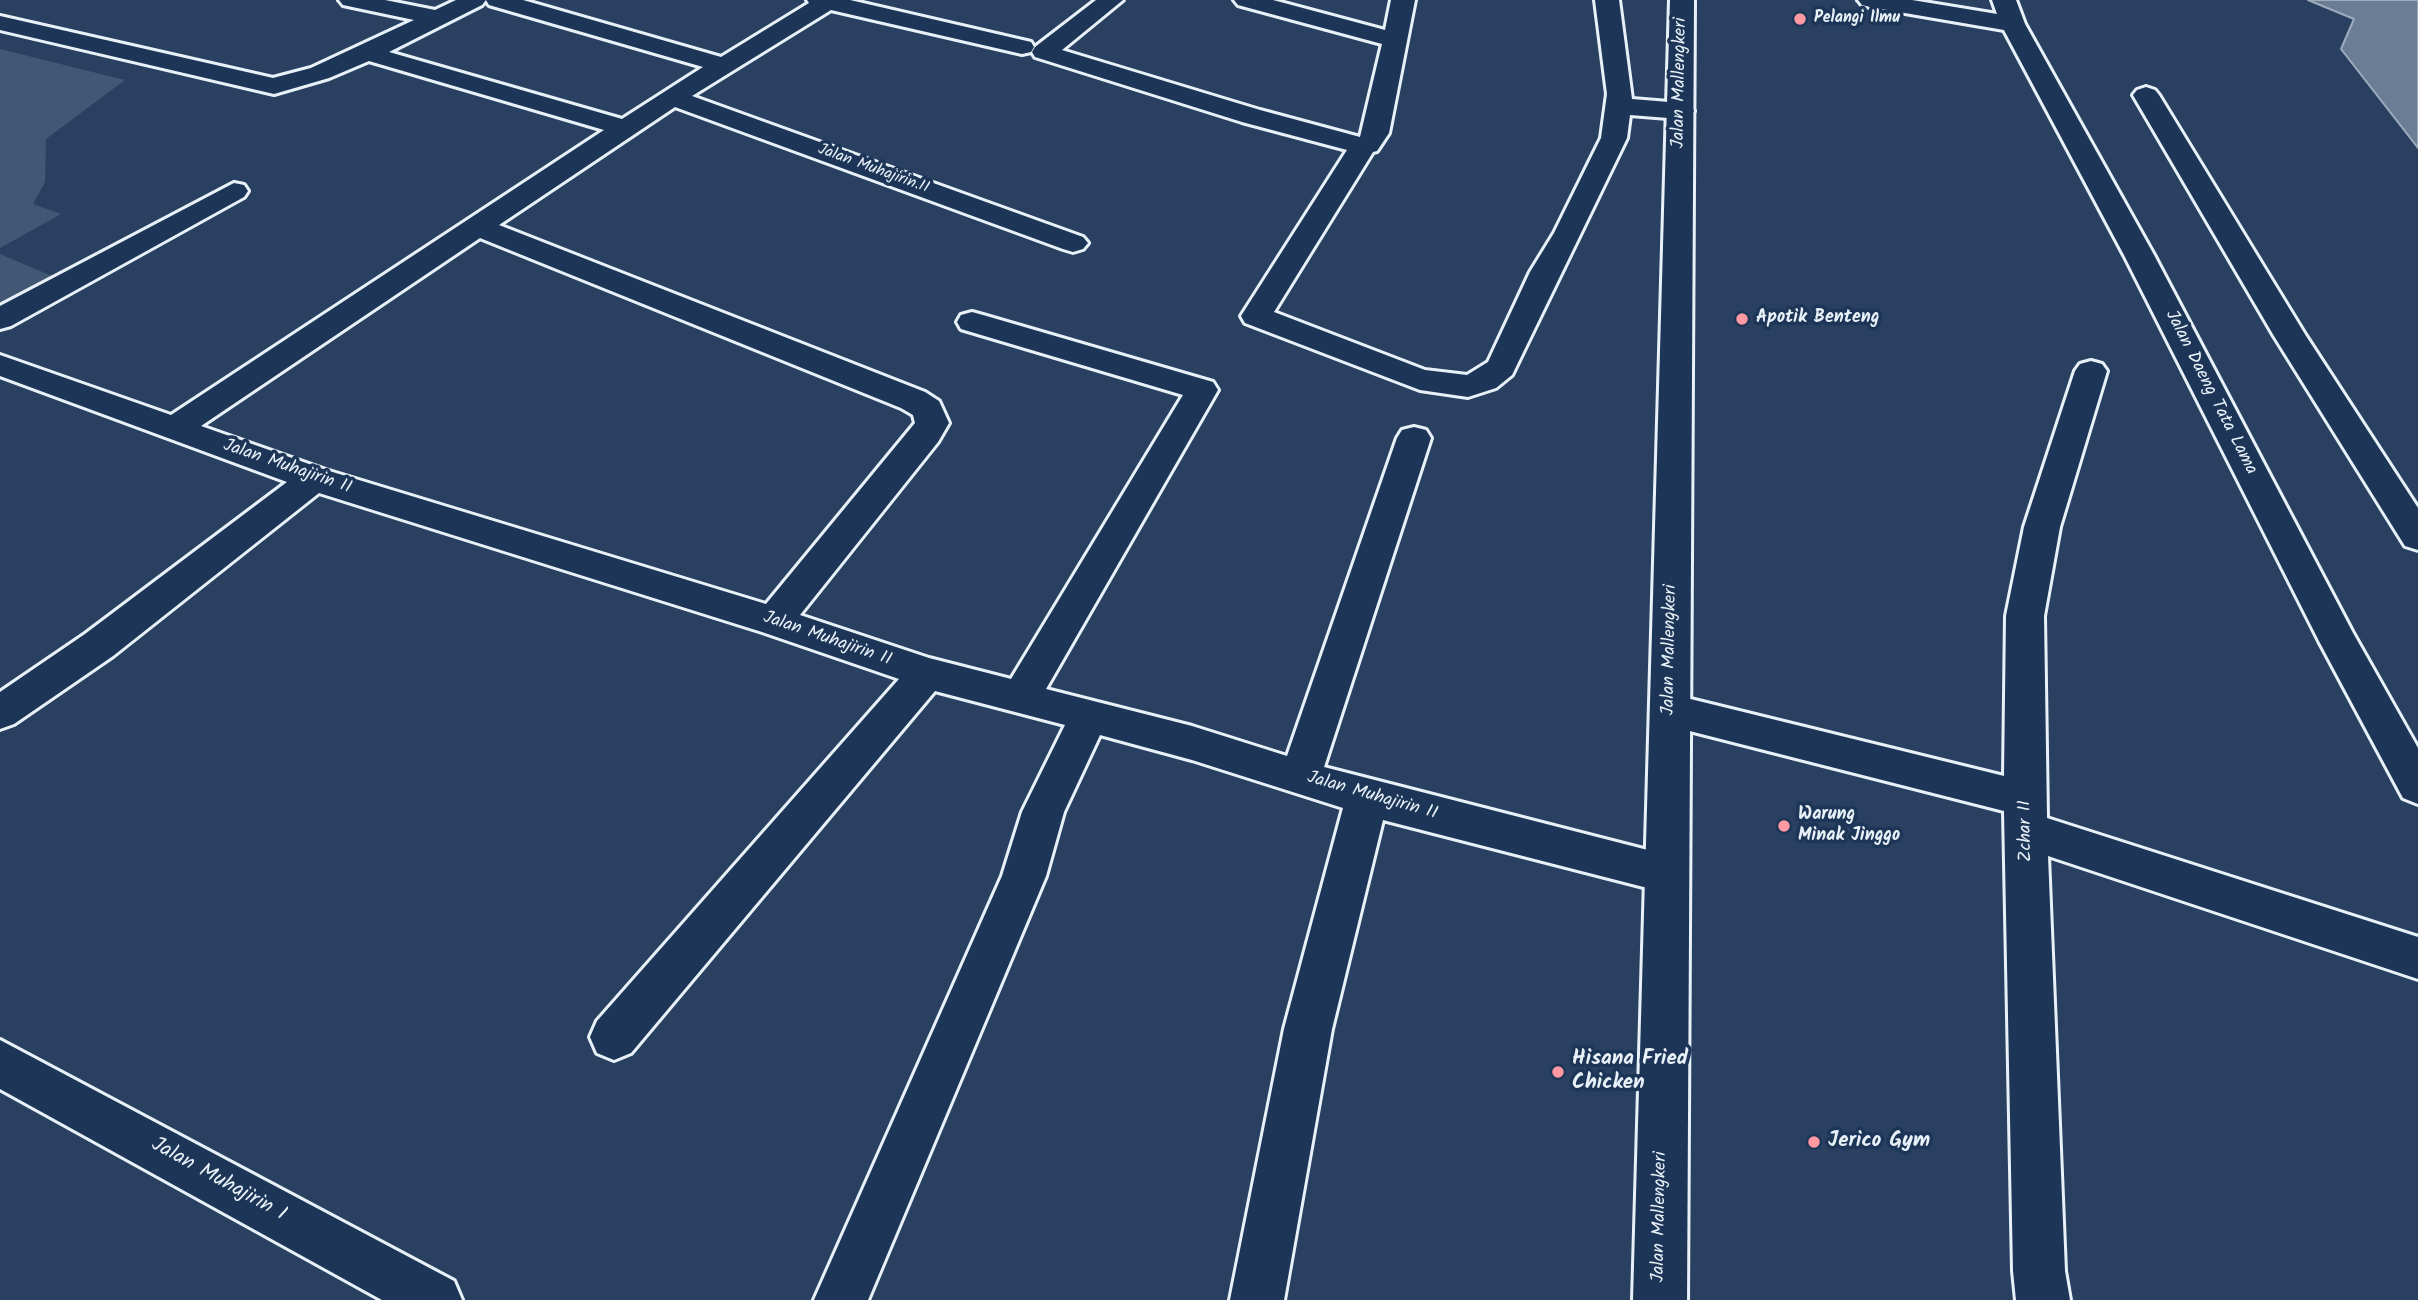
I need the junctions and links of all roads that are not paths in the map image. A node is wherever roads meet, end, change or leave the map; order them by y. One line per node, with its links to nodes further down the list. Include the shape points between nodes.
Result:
1 (351, 0): 12 (street)
2 (474, 0): 12 (street)
3 (497, 0): 17 (street)
4 (1111, 0): 23 (street, via 1045,52)
5 (1246, 0): 14 (street)
6 (1403, 0): 14 (street)
7 (1607, 0): 20 (street, via 1618,65)
8 (1682, 0): 21 (street, Jalan Mallengkeri)
9 (1870, 0): 11 (street)
10 (826, 1): 15 (street); 17 (street)
11 (2009, 12): 42 (street, Jalan Daeng Tata Lama)
12 (438, 18): 16 (street)
13 (0, 23): 16 (street, via 274,86)
14 (1396, 40): 23 (street, via 1376,133 1371,143)
15 (1022, 47)
16 (368, 53): 22 (street)
17 (725, 67): 19 (street)
18 (2146, 95): 34 (street)
19 (672, 97): 22 (street); 26 (street, Jalan Muhajirin.II)
20 (1619, 106): 21 (street); 23 (street, via 1614,138 1501,368 1485,382 1468,386 1419,380 1256,316)
21 (1681, 111): 38 (street, Jalan Mallengkeri)
22 (626, 128): 25 (street)
23 (1363, 146)
24 (234, 191): 27 (street)
25 (480, 228): 31 (street); 35 (street, via 927,408 932,423 926,434)
26 (1073, 243)
27 (0, 319)
28 (972, 322): 37 (street, via 1202,390)
29 (0, 365): 31 (street, Jalan Muhajirin II)
30 (2091, 371): 44 (street, Zchar II, via 2042,527 2025,616)
31 (173, 429): 33 (street, Jalan Muhajirin II)
32 (1414, 438): 41 (street)
33 (314, 479): 35 (street, Jalan Muhajirin II); 39 (street, via 99,645)
34 (2418, 537)
35 (774, 621): 36 (street, Jalan Muhajirin II)
36 (927, 673): 37 (street, Jalan Muhajirin II); 47 (street)
37 (1021, 698): 40 (street, Jalan Muhajirin II)
38 (1670, 710): 44 (street); 45 (street, Jalan Mallengkeri)
39 (0, 713)
40 (1090, 717): 41 (street, Jalan Muhajirin II); 50 (street, via 1043,812 1024,876)
41 (1300, 777): 43 (street, Jalan Muhajirin II)
42 (2418, 786)
43 (1367, 798): 45 (street, Jalan Muhajirin II); 51 (street, via 1308,1030)
44 (2027, 814): 46 (street); 53 (street, Zchar II)
45 (1667, 874): 52 (street, Jalan Mallengkeri)
46 (2418, 958)
47 (614, 1037)
48 (0, 1063): 49 (street, Jalan Muhajirin I)
49 (435, 1300)
50 (841, 1300)
51 (1257, 1300)
52 (1660, 1300)
53 (2043, 1300)

